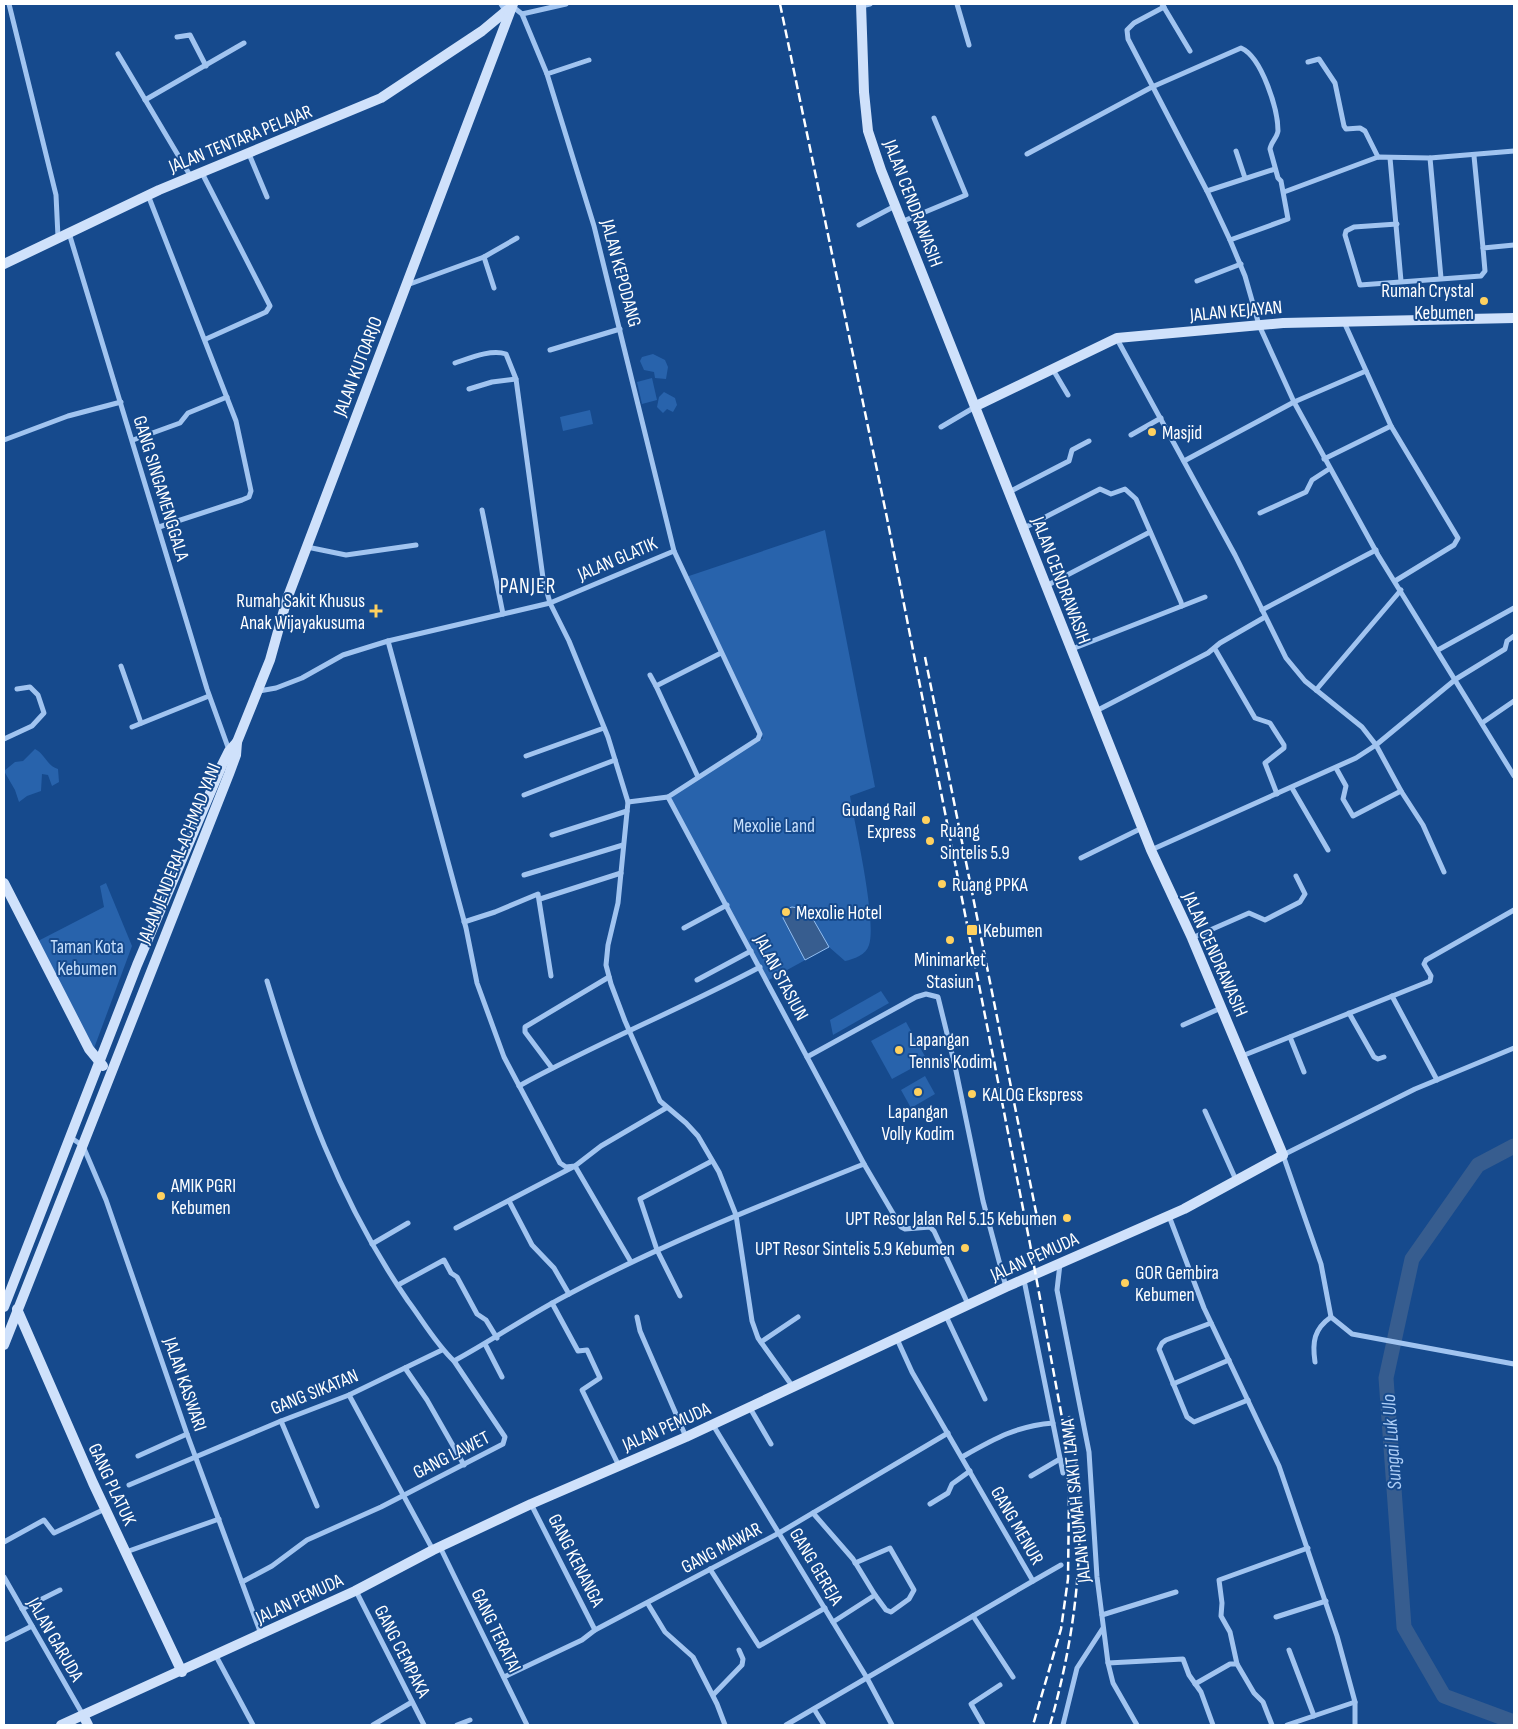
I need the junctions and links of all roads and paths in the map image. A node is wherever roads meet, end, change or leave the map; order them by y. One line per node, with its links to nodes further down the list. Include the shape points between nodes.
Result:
1 (9, 4): 42 (street, via 56,195)
2 (566, 4): 6 (street)
3 (957, 4): 11 (street)
4 (864, 5): 37 (main road, JALAN CENDRAWASIH, via 864,92 868,131)
5 (1163, 5): 12 (street); 18 (street, via 1127,30 1128,39)
6 (512, 8): 7 (main road, JALAN TENTARA PELAJAR); 8 (main road, JALAN KUTOARJO); 17 (street, JALAN KEPODANG)
7 (482, 31): 8 (main road); 23 (main road, JALAN TENTARA PELAJAR, via 381,98)
8 (503, 31): 53 (main road, JALAN KUTOARJO)
9 (177, 37): 16 (street, via 190,35)
10 (244, 44): 16 (street)
11 (969, 44)
12 (1190, 50)
13 (118, 54): 19 (street)
14 (589, 60): 17 (street)
15 (1308, 62): 26 (street, via 1320,59 1335,83 1344,126 1365,131)
16 (206, 66): 19 (street)
17 (547, 74): 58 (street, JALAN KEPODANG, via 594,226)
18 (1152, 87): 24 (street); 29 (street, via 1237,48 1245,50 1273,96 1278,132 1270,148); 33 (street)
19 (145, 100): 31 (street)
20 (934, 118): 38 (street, via 966,195)
21 (1236, 151): 32 (street)
22 (1514, 151): 25 (street)
23 (248, 154): 30 (main road, JALAN TENTARA PELAJAR); 36 (street)
24 (1027, 154)
25 (1474, 156): 28 (street); 46 (street)
26 (1378, 157): 27 (street); 34 (street)
27 (1390, 158): 28 (street); 39 (street)
28 (1430, 158): 50 (street)
29 (1275, 169): 32 (street); 34 (street)
30 (202, 173): 31 (main road, JALAN TENTARA PELAJAR); 60 (street, via 270,306 266,312)
31 (191, 177): 35 (main road, JALAN TENTARA PELAJAR)
32 (1245, 178): 33 (street)
33 (1207, 191): 44 (street)
34 (1284, 192): 44 (street, via 1288,220)
35 (148, 195): 41 (main road, JALAN TENTARA PELAJAR); 60 (street)
36 (267, 198)
37 (895, 206): 38 (main road, JALAN CENDRAWASIH); 40 (street)
38 (901, 222): 71 (main road, JALAN CENDRAWASIH)
39 (1397, 224): 52 (street); 52 (street, via 1354,227 1345,235 1358,283)
40 (859, 225)
41 (69, 232): 42 (main road, JALAN TENTARA PELAJAR); 69 (street, GANG SINGAMENGGALA)
42 (58, 237): 48 (main road, JALAN TENTARA PELAJAR)
43 (517, 238): 47 (street)
44 (1230, 240): 49 (street)
45 (1514, 245): 46 (street)
46 (1484, 248): 50 (street, via 1484,274)
47 (484, 257): 53 (street); 54 (street)
48 (4, 264)
49 (1241, 264): 51 (street); 57 (street)
50 (1441, 278): 52 (street)
51 (1197, 281)
52 (1401, 281)
53 (406, 285): 89 (main road, JALAN KUTOARJO)
54 (494, 288)
55 (1514, 318): 56 (main road, JALAN KEJAYAN)
56 (1343, 322): 57 (main road, JALAN KEJAYAN); 64 (street)
57 (1259, 325): 59 (main road, JALAN KEJAYAN); 70 (street)
58 (620, 329): 61 (street); 91 (street, JALAN KEPODANG)
59 (1117, 338): 63 (main road, JALAN KEJAYAN); 72 (street)
60 (206, 339): 68 (street)
61 (550, 350)
62 (455, 363): 65 (street, via 472,356 500,352 506,354)
63 (1052, 368): 67 (street); 71 (main road, JALAN KEJAYAN)
64 (1366, 371): 70 (street); 74 (street)
65 (516, 379): 66 (street); 96 (street, via 543,578)
66 (469, 390)
67 (1068, 395)
68 (227, 397): 77 (street, via 188,413 180,423); 85 (street, via 236,421 251,491 249,497)
69 (119, 402): 76 (street, via 68,416); 77 (street, GANG SINGAMENGGALA)
70 (1294, 402): 79 (street); 80 (street)
71 (976, 406): 73 (street); 82 (main road, JALAN CENDRAWASIH)
72 (1161, 418): 75 (street); 80 (street)
73 (941, 426)
74 (1391, 426): 79 (street); 92 (street, via 1458,538 1454,545)
75 (1131, 435)
76 (4, 440)
77 (133, 440): 85 (street, GANG SINGAMENGGALA)
78 (1089, 441): 82 (street, via 1072,450 1069,461)
79 (1324, 459): 81 (street)
80 (1184, 461): 99 (street)
81 (1330, 470): 84 (street, via 1312,480 1306,492); 90 (street)
82 (1009, 492): 86 (main road, JALAN CENDRAWASIH)
83 (482, 510): 100 (street)
84 (1260, 513)
85 (158, 527): 115 (street, GANG SINGAMENGGALA)
86 (1023, 529): 87 (street, via 1100,489 1111,494 1125,489 1136,499); 93 (main road, JALAN CENDRAWASIH)
87 (1150, 532): 93 (street); 97 (street)
88 (416, 545): 89 (street, via 346,555)
89 (307, 547): 114 (main road, JALAN KUTOARJO, via 287,599)
90 (1376, 550): 92 (street); 99 (street)
91 (674, 551): 96 (street, JALAN GLATIK); 107 (street)
92 (1395, 581): 94 (street)
93 (1046, 586): 105 (main road, JALAN CENDRAWASIH)
94 (1401, 590): 106 (street); 113 (street)
95 (1205, 597): 97 (street)
96 (550, 603): 100 (street, JALAN GLATIK); 121 (street)
97 (1182, 606): 105 (street)
98 (1514, 608): 106 (street)
99 (1262, 610): 101 (street)
100 (503, 614): 103 (street, JALAN GLATIK)
101 (1265, 617): 104 (street); 113 (street, via 1286,658)
102 (1514, 636): 110 (street, via 1507,641 1505,649)
103 (388, 642): 114 (street, JALAN GLATIK, via 343,655 302,678); 152 (street)
104 (1215, 649): 117 (street); 133 (street, via 1256,718 1270,723 1285,746 1265,763)
105 (1071, 650): 117 (main road, JALAN CENDRAWASIH)
106 (1438, 650): 110 (street)
107 (721, 653): 111 (street); 130 (street, via 759,737)
108 (121, 666): 118 (street)
109 (650, 675): 111 (street)
110 (1456, 679): 119 (street); 124 (street)
111 (656, 686): 130 (street)
112 (16, 689): 122 (street, via 30,687 38,695 44,713 32,726)
113 (1316, 690): 124 (street, via 1362,727)
114 (259, 691): 123 (main road, JALAN KUTOARJO)
115 (209, 696): 118 (street); 125 (street, GANG SINGAMENGGALA)
116 (1514, 701): 119 (street)
117 (1096, 711): 138 (main road, JALAN CENDRAWASIH)
118 (141, 723): 120 (street)
119 (1482, 723): 129 (street)
120 (132, 727)
121 (604, 728): 126 (street); 127 (street)
122 (4, 738)
123 (237, 742): 125 (main road, JALAN JENDERAL ACHMAD YANI)
124 (1376, 746): 128 (street); 132 (street)
125 (232, 753): 162 (main road); 163 (main road, JALAN JENDERAL ACHMAD YANI)
126 (526, 756)
127 (615, 760): 134 (street); 136 (street)
128 (1336, 768): 131 (street); 132 (street, via 1346,786 1344,799 1353,816)
129 (1514, 776)
130 (698, 777): 135 (street)
131 (1292, 788): 133 (street); 142 (street)
132 (1401, 791): 144 (street, via 1423,825)
133 (1277, 794): 141 (street)
134 (524, 795)
135 (668, 796): 136 (street); 150 (street, JALAN STASIUN)
136 (628, 802): 137 (street)
137 (627, 811): 139 (street); 140 (street)
138 (1142, 828): 141 (main road, JALAN CENDRAWASIH); 143 (street)
139 (552, 835)
140 (623, 845): 145 (street); 146 (street)
141 (1151, 850): 154 (main road, JALAN CENDRAWASIH)
142 (1328, 850)
143 (1081, 858)
144 (1444, 872)
145 (621, 873): 149 (street); 158 (street, via 608,945 606,965)
146 (524, 875)
147 (1296, 876): 154 (street, via 1305,894 1300,902 1265,920 1249,913)
148 (4, 883): 173 (main road, via 89,1050)
149 (540, 899): 152 (street, via 536,894); 157 (street)
150 (727, 905): 153 (street); 155 (street, JALAN STASIUN)
151 (1514, 910): 161 (street, via 1426,960 1424,964 1430,981)
152 (464, 922): 178 (street, via 477,983 504,1057)
153 (684, 928)
154 (1192, 938): 164 (main road, JALAN CENDRAWASIH)
155 (751, 951): 156 (street, JALAN STASIUN); 159 (street)
156 (760, 967): 167 (street); 170 (street, JALAN STASIUN)
157 (552, 976)
158 (609, 977): 167 (street); 174 (street, via 525,1027 525,1032)
159 (697, 980)
160 (267, 981): 193 (street, via 295,1073 342,1189)
161 (1392, 996): 165 (street); 177 (street)
162 (122, 1001): 163 (main road); 173 (main road)
163 (135, 1008): 175 (main road, JALAN JENDERAL ACHMAD YANI)
164 (1222, 1008): 166 (street); 171 (main road, JALAN CENDRAWASIH)
165 (1349, 1014): 168 (street); 172 (street, via 1374,1057)
166 (1183, 1025)
167 (629, 1032): 174 (street); 179 (street)
168 (1290, 1037): 171 (street); 176 (street)
169 (1514, 1048): 177 (street)
170 (807, 1056): 185 (street, JALAN STASIUN); 199 (street, via 916,997 926,994 938,998)
171 (1242, 1056): 183 (main road, JALAN CENDRAWASIH)
172 (1384, 1057)
173 (99, 1063): 175 (main road); 181 (main road)
174 (552, 1068): 178 (street)
175 (111, 1071): 182 (main road, JALAN JENDERAL ACHMAD YANI)
176 (1304, 1072)
177 (1437, 1080): 183 (street)
178 (519, 1086): 186 (street, via 560,1163 566,1167)
179 (666, 1108): 184 (street, via 686,1122); 186 (street, via 601,1146)
180 (1205, 1111): 187 (street)
181 (70, 1137): 182 (street); 204 (main road)
182 (82, 1144): 205 (main road, JALAN JENDERAL ACHMAD YANI); 233 (street, JALAN KASWARI, via 106,1200)
183 (1283, 1155): 187 (main road, JALAN PEMUDA); 207 (street, via 1321,1264)
184 (712, 1161): 189 (street); 194 (street, via 640,1199)
185 (864, 1164): 189 (street); 203 (street, JALAN STASIUN, via 901,1227 930,1227 934,1231)
186 (575, 1166): 188 (street); 195 (street)
187 (1236, 1181): 190 (main road, JALAN PEMUDA)
188 (509, 1201): 192 (street); 200 (street, via 532,1245 554,1268)
189 (736, 1215): 194 (street); 213 (street, via 752,1321)
190 (1169, 1216): 196 (main road, JALAN PEMUDA); 210 (street)
191 (408, 1223): 193 (street)
192 (456, 1228)
193 (372, 1244): 198 (street)
194 (657, 1250): 195 (street); 201 (street)
195 (631, 1262): 200 (street)
196 (1060, 1264): 197 (main road, JALAN PEMUDA); 272 (street, JALAN RUMAH SAKIT LAMA, via 1057,1290 1089,1452)
197 (1024, 1280): 199 (main road, JALAN PEMUDA); 230 (street)
198 (398, 1285): 211 (street, via 443,1260 477,1314 486,1320); 216 (street)
199 (1006, 1287): 203 (main road, JALAN PEMUDA)
200 (569, 1294): 202 (street)
201 (680, 1296)
202 (552, 1303): 211 (street); 241 (street, via 578,1351 587,1350 600,1378 582,1390)
203 (968, 1305): 206 (main road, JALAN PEMUDA)
204 (4, 1307)
205 (17, 1309): 215 (main road, JALAN JENDERAL ACHMAD YANI); 250 (main road, GANG PLATUK)
206 (945, 1315): 212 (main road, JALAN PEMUDA); 226 (street)
207 (1330, 1316): 219 (street, via 1315,1334); 220 (street, via 1352,1334)
208 (637, 1317): 234 (street, via 640,1331)
209 (798, 1318): 213 (street)
210 (1211, 1323): 217 (street); 223 (street, via 1162,1343 1160,1353)
211 (497, 1338): 214 (street)
212 (896, 1339): 224 (main road, JALAN PEMUDA); 232 (street, GANG MENUR)
213 (761, 1342): 224 (street)
214 (485, 1344): 218 (street); 222 (street)
215 (4, 1346)
216 (442, 1350): 218 (street); 221 (street, GANG SIKATAN)
217 (1229, 1360): 223 (street); 227 (street)
218 (454, 1361): 240 (street, GANG LAWET, via 505,1441)
219 (1315, 1362)
220 (1514, 1364)
221 (405, 1368): 225 (street, GANG SIKATAN); 240 (street)
222 (502, 1377)
223 (1173, 1384): 227 (street, via 1187,1417 1192,1421)
224 (793, 1387): 228 (main road, JALAN PEMUDA)
225 (349, 1395): 229 (street, GANG SIKATAN); 246 (street, GANG TERATAI)
226 (985, 1399)
227 (1248, 1400): 255 (street, via 1279,1466)
228 (750, 1408): 231 (main road, JALAN PEMUDA); 235 (street)
229 (281, 1421): 238 (street, GANG SIKATAN); 249 (street)
230 (1053, 1423): 237 (street, via 1011,1430); 239 (street)
231 (713, 1424): 234 (main road, JALAN PEMUDA); 253 (street, GANG GEREJA)
232 (948, 1433): 237 (street, GANG MENUR); 251 (street, GANG MAWAR)
233 (187, 1434): 236 (street); 238 (street, JALAN KASWARI)
234 (686, 1437): 241 (main road, JALAN PEMUDA)
235 (771, 1444)
236 (138, 1456)
237 (962, 1456): 242 (street, GANG MENUR)
238 (196, 1457): 245 (street, GANG SIKATAN); 252 (street, JALAN KASWARI)
239 (1060, 1459): 243 (street); 244 (street)
240 (464, 1465): 246 (street, GANG LAWET)
241 (620, 1466): 247 (main road, JALAN PEMUDA)
242 (970, 1471): 248 (street, via 952,1484 948,1494); 263 (street, GANG MENUR)
243 (1063, 1473)
244 (1031, 1476)
245 (129, 1485)
246 (404, 1495): 256 (street, GANG TERATAI); 262 (street, GANG LAWET, via 307,1540 272,1566)
247 (531, 1504): 256 (main road, JALAN PEMUDA); 278 (street, GANG KENANGA)
248 (930, 1504)
249 (318, 1506)
250 (105, 1509): 254 (street, via 54,1534 44,1520); 257 (main road, GANG PLATUK)
251 (814, 1512): 253 (street, GANG MAWAR); 258 (street)
252 (219, 1519): 257 (street); 262 (street, JALAN KASWARI)
253 (779, 1533): 260 (street, GANG MAWAR); 270 (street, GANG GEREJA)
254 (4, 1542)
255 (1308, 1548): 268 (street); 285 (street, via 1219,1580 1221,1616 1230,1632)
256 (437, 1549): 265 (main road, JALAN PEMUDA); 287 (street, GANG TERATAI)
257 (126, 1553): 286 (main road, GANG PLATUK)
258 (855, 1562): 267 (street); 267 (street, via 890,1548 914,1590 909,1599 891,1612)
259 (1061, 1565): 263 (street)
260 (710, 1570): 269 (street, GANG MAWAR); 270 (street, via 759,1646)
261 (4, 1577): 271 (street, JALAN GARUDA)
262 (242, 1582): 279 (street, JALAN KASWARI)
263 (1033, 1582): 273 (street, GANG MENUR)
264 (60, 1590): 271 (street)
265 (356, 1590): 279 (main road, JALAN PEMUDA); 293 (street, GANG CEMPAKA)
266 (1176, 1592): 272 (street)
267 (875, 1595): 275 (street)
268 (1326, 1601): 274 (street); 294 (street)
269 (648, 1604): 278 (street, GANG MAWAR); 292 (street, via 665,1632 693,1657)
270 (825, 1608): 275 (street, GANG GEREJA)
271 (22, 1609): 276 (street, JALAN GARUDA)
272 (1102, 1615): 277 (street, JALAN RUMAH SAKIT LAMA)
273 (973, 1616): 288 (street); 289 (street, GANG MENUR)
274 (1276, 1617)
275 (833, 1622): 289 (street, GANG GEREJA)
276 (32, 1626): 280 (street); 296 (street, JALAN GARUDA)
277 (1103, 1628): 284 (street, JALAN RUMAH SAKIT LAMA); 311 (street, via 1076,1668)
278 (595, 1630): 287 (street, GANG MAWAR, via 582,1640)
279 (261, 1634): 283 (main road, JALAN PEMUDA)
280 (4, 1640)
281 (739, 1650): 292 (street, via 742,1665)
282 (1289, 1650): 297 (street)
283 (216, 1656): 286 (main road, JALAN PEMUDA); 301 (street)
284 (1108, 1663): 290 (street, via 1184,1659); 312 (street, JALAN RUMAH SAKIT LAMA, via 1113,1683)
285 (1237, 1664): 290 (street, via 1230,1664); 314 (street, via 1263,1702)
286 (182, 1672): 296 (main road, JALAN PEMUDA)
287 (504, 1677): 305 (street, GANG TERATAI)
288 (1013, 1677)
289 (867, 1678): 295 (street, GANG MENUR); 309 (street, GANG GEREJA)
290 (1195, 1684): 313 (street)
291 (1000, 1685): 310 (street, via 971,1704)
292 (713, 1695): 306 (street)
293 (412, 1702): 302 (street); 303 (street, GANG CEMPAKA)
294 (1355, 1702): 297 (street); 316 (street)
295 (814, 1709): 307 (street, GANG MENUR); 308 (street)
296 (83, 1715): 299 (main road, JALAN PEMUDA); 300 (main road)
297 (1314, 1716): 315 (street)
298 (470, 1720): 304 (street)
299 (61, 1725)
300 (88, 1725)
301 (253, 1725)
302 (373, 1725)
303 (424, 1725)
304 (457, 1725)
305 (527, 1725)
306 (725, 1725)
307 (786, 1725)
308 (824, 1725)
309 (892, 1725)
310 (983, 1725)
311 (1063, 1725)
312 (1137, 1725)
313 (1213, 1725)
314 (1272, 1725)
315 (1287, 1725)
316 (1355, 1725)

